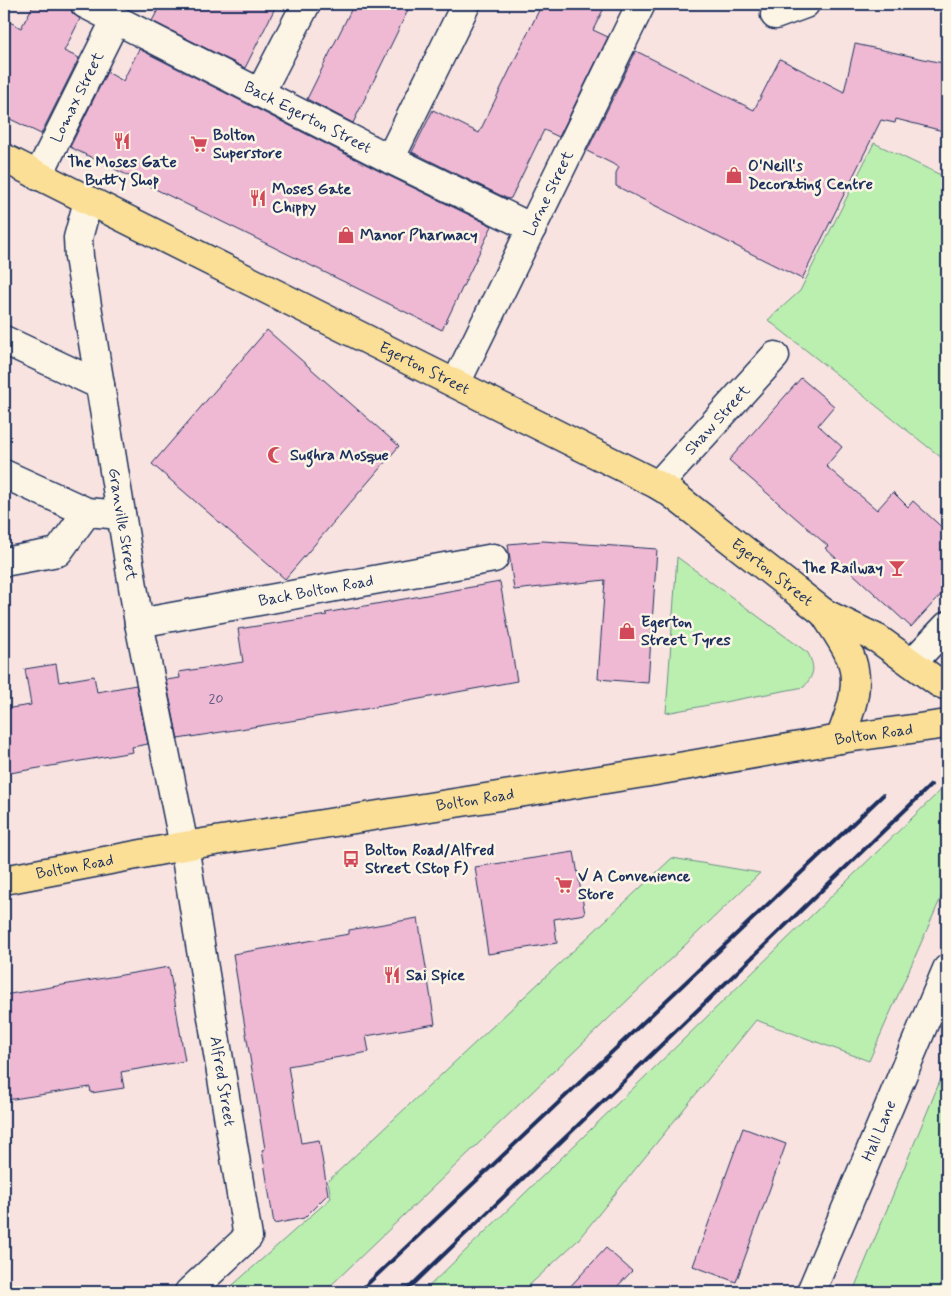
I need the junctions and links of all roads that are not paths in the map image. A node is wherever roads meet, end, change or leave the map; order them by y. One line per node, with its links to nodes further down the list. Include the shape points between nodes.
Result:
1 (85, 4): 7 (street, Back Egerton Street)
2 (306, 4): 8 (street)
3 (466, 4): 10 (street)
4 (641, 4): 13 (street, Lorne Street)
5 (805, 4): 6 (street)
6 (775, 16)
7 (116, 19): 8 (street, Back Egerton Street); 11 (street, Lomax Street)
8 (260, 93): 10 (street, Back Egerton Street)
9 (4, 158): 11 (main road, Egerton Street)
10 (390, 159): 13 (street, Back Egerton Street)
11 (38, 176): 12 (main road, Egerton Street)
12 (88, 201): 16 (main road, Egerton Street); 17 (street, Granville Street, via 78,238 79,257)
13 (532, 228): 16 (street, Lorne Street)
14 (4, 340): 17 (street)
15 (775, 356): 19 (street, Shaw Street)
16 (456, 383): 19 (main road, Egerton Street)
17 (100, 385): 21 (street, Granville Street)
18 (4, 474): 20 (street)
19 (658, 485): 24 (main road, Egerton Street)
20 (87, 512): 21 (street); 23 (street, via 58,552)
21 (121, 515): 25 (street, Granville Street)
22 (494, 558): 25 (street, Back Bolton Road)
23 (4, 562)
24 (824, 613): 27 (main road, Egerton Street, via 878,639); 30 (main road, Egerton Street, via 851,658 855,681 852,708)
25 (139, 623): 31 (street, Granville Street)
26 (947, 626): 27 (street)
27 (912, 663): 28 (main road, Egerton Street)
28 (947, 686)
29 (947, 724): 30 (main road, Bolton Road)
30 (840, 739): 31 (main road, Bolton Road)
31 (184, 846): 32 (main road, Bolton Road); 34 (street, Alfred Street, via 248,1237)
32 (4, 880)
33 (947, 969): 35 (street, Hall Lane)
34 (189, 1292)
35 (811, 1292)

